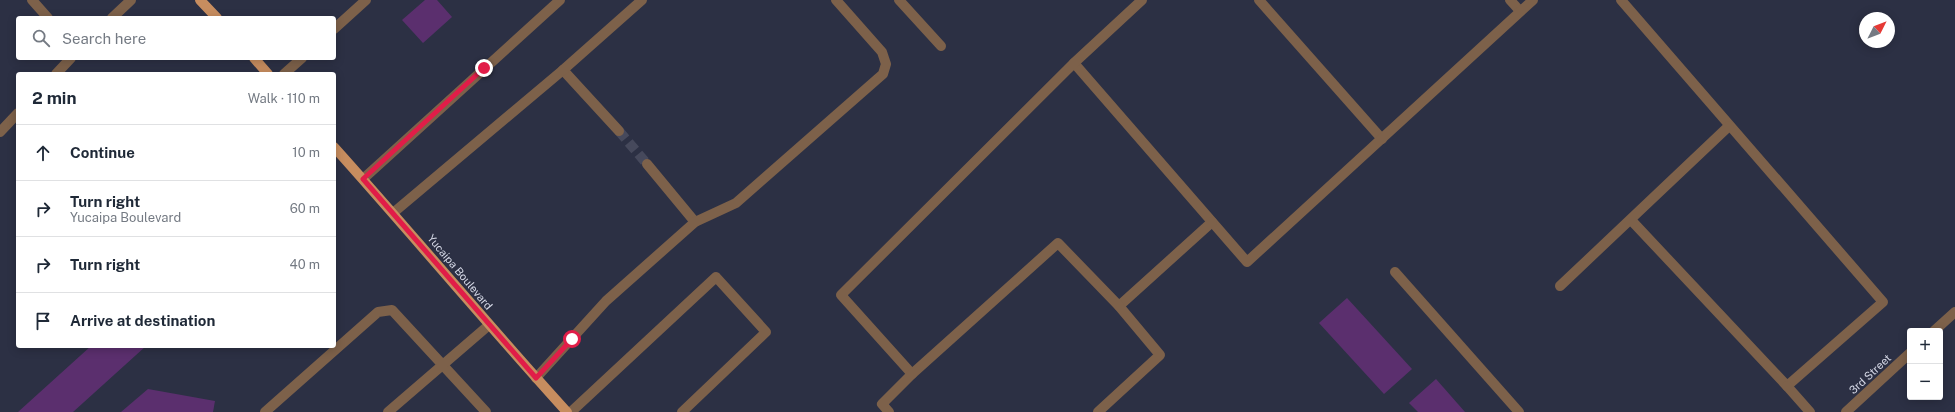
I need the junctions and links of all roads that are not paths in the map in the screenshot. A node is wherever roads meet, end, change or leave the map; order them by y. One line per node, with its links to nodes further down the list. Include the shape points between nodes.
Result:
1 (32, 0): 15 (street)
2 (131, 0): 16 (street)
3 (200, 0): 17 (main road)
4 (366, 0): 18 (street)
5 (560, 0): 35 (street)
6 (642, 0): 24 (street)
7 (836, 0): 38 (street, via 882,52 886,64 882,74 736,203)
8 (899, 0): 19 (street)
9 (1142, 0): 23 (street)
10 (1259, 0): 32 (street)
11 (1510, 0): 14 (street)
12 (1533, 0): 14 (street)
13 (1621, 0): 29 (street)
14 (1520, 11): 32 (street)
15 (46, 16)
16 (114, 16)
17 (215, 16)
18 (336, 27)
19 (941, 46)
20 (69, 60): 25 (street)
21 (256, 60): 26 (main road)
22 (300, 60): 27 (street)
23 (1074, 63): 39 (street); 48 (street, via 841,295)
24 (563, 70): 30 (street); 36 (street)
25 (58, 72)
26 (266, 72)
27 (286, 72)
28 (16, 115): 31 (street)
29 (1729, 126): 37 (street); 50 (street, via 1882,302)
30 (619, 131)
31 (0, 132)
32 (1382, 138): 39 (street, via 1247,262)
33 (336, 150): 35 (main road, Yucaipa Boulevard)
34 (647, 164): 38 (street)
35 (363, 179): 36 (main road, Yucaipa Boulevard)
36 (393, 212): 44 (main road, Yucaipa Boulevard)
37 (1631, 220): 41 (street); 50 (street)
38 (695, 222): 49 (street, via 606,301)
39 (1212, 222): 42 (street)
40 (1395, 272): 59 (street)
41 (1560, 286)
42 (1119, 306): 48 (street, via 1058,243); 58 (street, via 1160,355)
43 (1955, 312): 45 (street)
44 (489, 325): 47 (street); 49 (main road, Yucaipa Boulevard)
45 (1937, 328)
46 (1907, 356): 61 (street, 3rd Street)
47 (443, 364): 51 (street, via 392,310 378,312); 52 (street); 53 (street)
48 (912, 374): 57 (street, via 882,404)
49 (536, 378): 54 (main road, Yucaipa Boulevard)
50 (1787, 386): 60 (street)
51 (265, 412)
52 (388, 412)
53 (486, 412)
54 (567, 412)
55 (571, 412): 56 (street, via 716,277 766,332)
56 (682, 412)
57 (890, 412)
58 (1098, 412)
59 (1519, 412)
60 (1810, 412)
61 (1846, 412)

